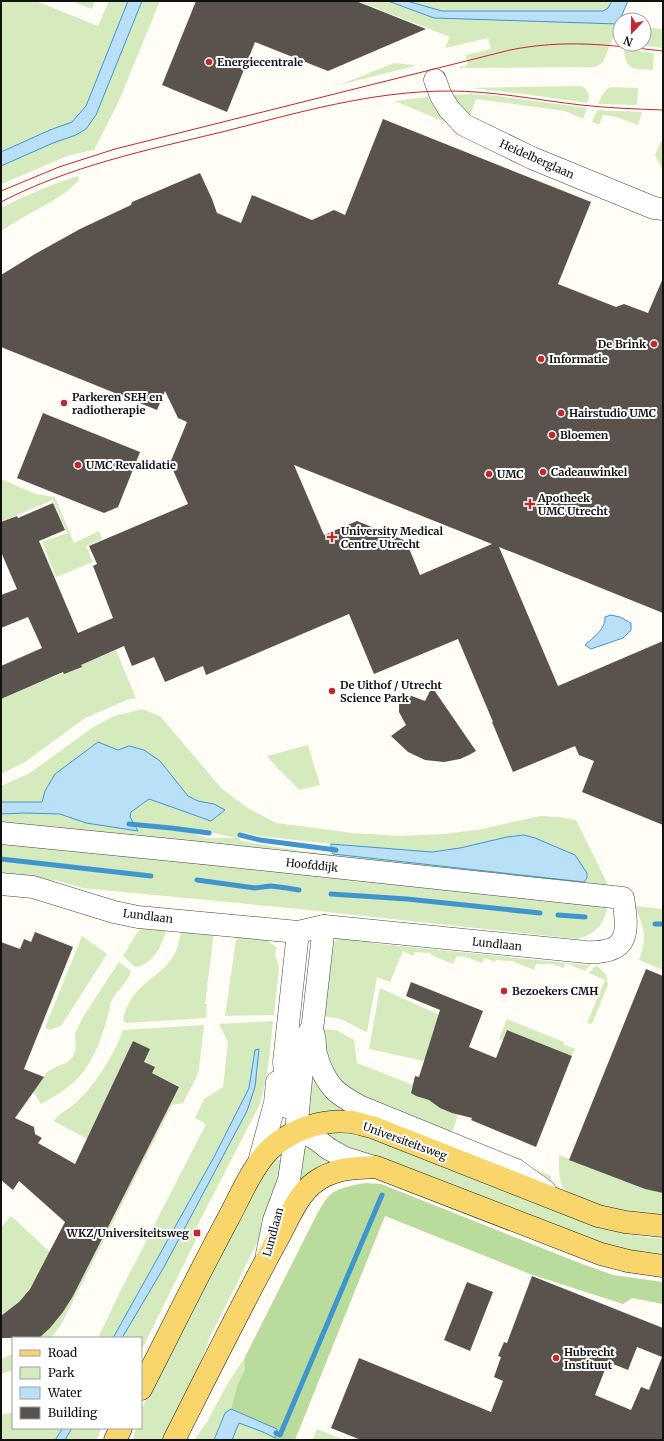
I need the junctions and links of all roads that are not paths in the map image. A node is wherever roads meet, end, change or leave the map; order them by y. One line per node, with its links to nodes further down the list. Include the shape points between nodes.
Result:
1 (434, 80): 2 (street, Heidelberglaan, via 449,109 464,126 532,158 654,208)
2 (663, 209)
3 (1, 833): 5 (street, Hoofddijk)
4 (1, 884): 7 (street, Lundlaan, via 33,888 138,917)
5 (623, 898): 6 (street, Lundlaan, via 626,919 624,938 619,946 600,953)
6 (324, 926): 7 (street, Lundlaan); 8 (street, Lundlaan)
7 (298, 932): 9 (street, Lundlaan)
8 (312, 1028): 10 (street, Lundlaan, via 305,1038); 13 (street, Lundlaan, via 319,1065 334,1090 348,1100 516,1170)
9 (284, 1062): 10 (street, Lundlaan, via 285,1101); 11 (street, Lundlaan, via 277,1078 275,1103)
10 (296, 1132): 11 (main road, Universiteitsweg, via 274,1145); 12 (street, via 313,1137 345,1158); 13 (main road, Universiteitsweg, via 323,1123 358,1124); 15 (street, Lundlaan, via 288,1180 274,1220)
11 (259, 1162): 17 (main road, Universiteitsweg)
12 (376, 1167): 15 (main road, via 344,1168 314,1182 301,1197); 16 (main road, via 601,1254)
13 (560, 1201): 14 (main road, Universiteitsweg, via 598,1216)
14 (663, 1226)
15 (265, 1262): 20 (main road)
16 (663, 1266)
17 (142, 1387)
18 (120, 1429): 19 (main road)
19 (115, 1440)
20 (174, 1440)

